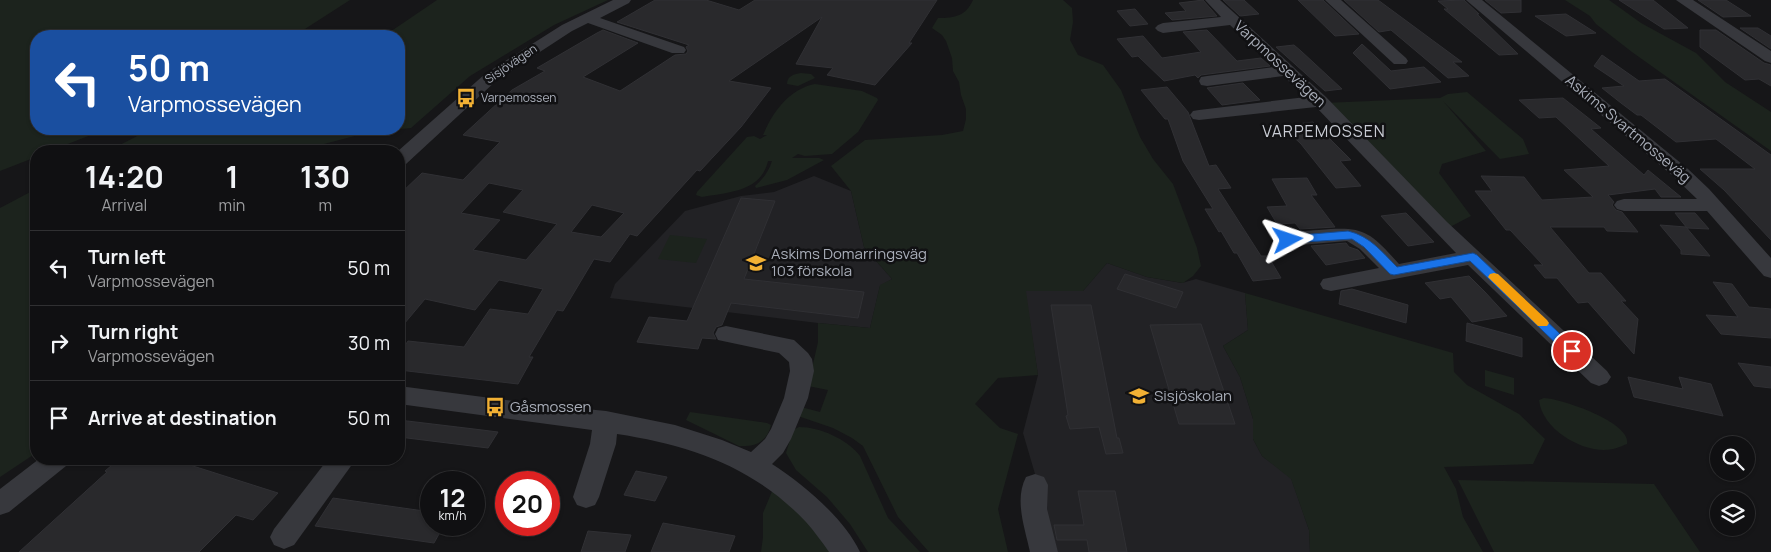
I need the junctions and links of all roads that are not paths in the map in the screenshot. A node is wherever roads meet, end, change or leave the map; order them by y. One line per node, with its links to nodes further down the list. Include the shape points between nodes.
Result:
1 (624, 0): 6 (street, Sisjövägen)
2 (1212, 0): 7 (street, Varpmossevägen)
3 (1332, 0): 11 (street)
4 (1473, 0): 18 (street, Askims Svartmosseväg, via 1664,158)
5 (1684, 0): 10 (street)
6 (587, 18): 9 (street); 16 (street, Sisjövägen, via 551,37 491,77)
7 (1233, 20): 8 (street); 12 (street, Varpmossevägen)
8 (1163, 28)
9 (678, 50)
10 (1771, 58)
11 (1400, 61)
12 (1288, 70): 13 (street); 14 (street, Varpmossevägen)
13 (1207, 81)
14 (1320, 101): 15 (street); 20 (street, Varpmossevägen)
15 (1199, 115)
16 (405, 155)
17 (1624, 205): 18 (street)
18 (1713, 205): 21 (street, Askims Svartmosseväg)
19 (1288, 240): 22 (street, via 1356,236)
20 (1473, 257): 22 (street); 25 (street, Varpmossevägen)
21 (1771, 271)
22 (1394, 272): 23 (street)
23 (1331, 284)
24 (726, 334): 30 (street, via 786,346 800,360 802,371 796,398 782,432 774,446)
25 (1599, 377)
26 (405, 396): 27 (street)
27 (606, 421): 30 (street, via 693,438); 32 (street, via 604,444)
28 (49, 465): 33 (street)
29 (338, 465): 34 (street)
30 (754, 465): 35 (street, via 797,495 817,514)
31 (1035, 485): 36 (street, via 1034,509)
32 (586, 497)
33 (0, 504)
34 (284, 537)
35 (846, 552)
36 (1044, 552)

